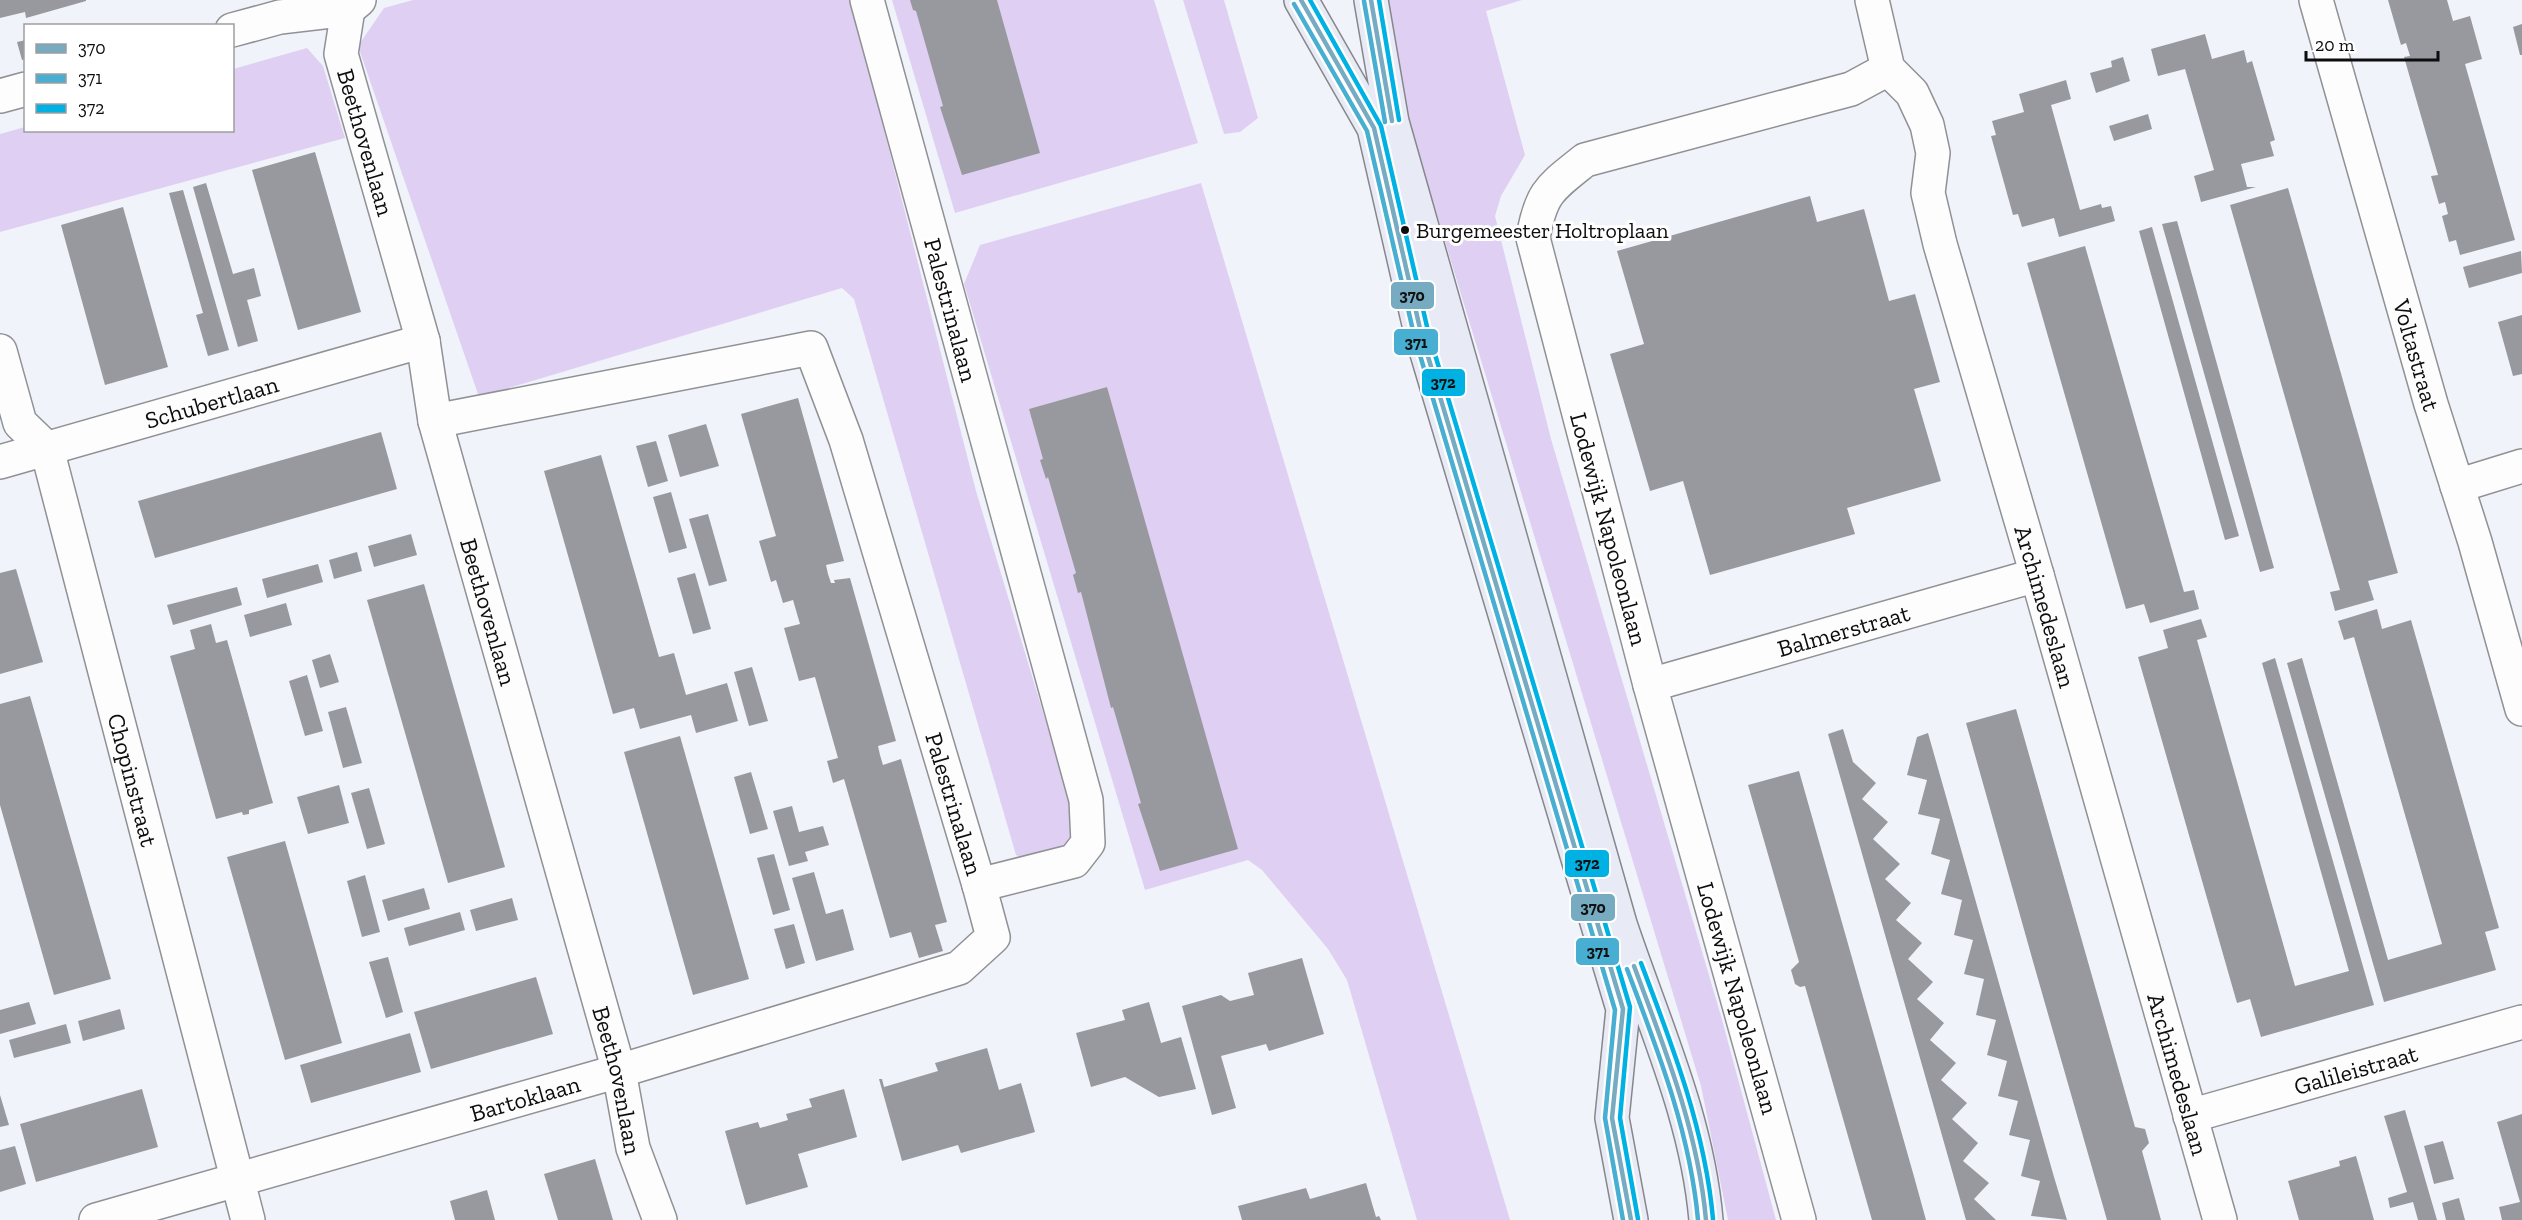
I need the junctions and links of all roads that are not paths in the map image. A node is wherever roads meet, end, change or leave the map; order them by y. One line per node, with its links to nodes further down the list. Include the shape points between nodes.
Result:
1 (867, 0): 21 (street, Palestrinalaan, via 1086,800 1088,843 1074,861)
2 (1301, 0): 29 (street, via 1374,128 1421,333 1623,1009 1612,1118)
3 (1371, 0): 30 (street, via 1392,122 1620,924 1677,1080 1702,1178)
4 (1872, 0): 8 (street)
5 (2316, 0): 17 (street, Voltastraat)
6 (350, 3): 7 (street); 11 (street, Beethovenlaan, via 341,54)
7 (234, 29)
8 (1888, 69): 18 (street, Archimedeslaan, via 1912,93 1927,125 1933,153 1928,193 1940,244); 19 (street, Lodewijk Napoleonlaan, via 1851,89 1585,160 1552,187 1539,206 1533,238 1542,278)
9 (24, 90): 10 (street)
10 (0, 96)
11 (423, 341): 13 (street, Beethovenlaan); 14 (street, Schubertlaan)
12 (0, 351): 14 (street, via 20,423)
13 (435, 421): 21 (street, Palestrinalaan, via 811,348 846,440); 23 (street, Beethovenlaan)
14 (47, 449): 15 (street, Schubertlaan); 25 (street, Chopinstraat)
15 (0, 462)
16 (2522, 466): 17 (street)
17 (2457, 486): 20 (street, Voltastraat)
18 (2037, 574): 19 (street, Balmerstraat); 24 (street, Archimedeslaan)
19 (1650, 684): 31 (street, Lodewijk Napoleonlaan)
20 (2522, 709)
21 (979, 885): 23 (street, Bartoklaan, via 993,937 959,968)
22 (2522, 1022): 24 (street, Galileistraat)
23 (619, 1071): 25 (street, Bartoklaan); 28 (street, Beethovenlaan, via 633,1148)
24 (2190, 1116): 32 (street, Archimedeslaan)
25 (237, 1181): 26 (street, Bartoklaan); 27 (street, Chopinstraat)
26 (96, 1220)
27 (248, 1220)
28 (660, 1220)
29 (1631, 1220)
30 (1706, 1220)
31 (1800, 1220)
32 (2220, 1220)

